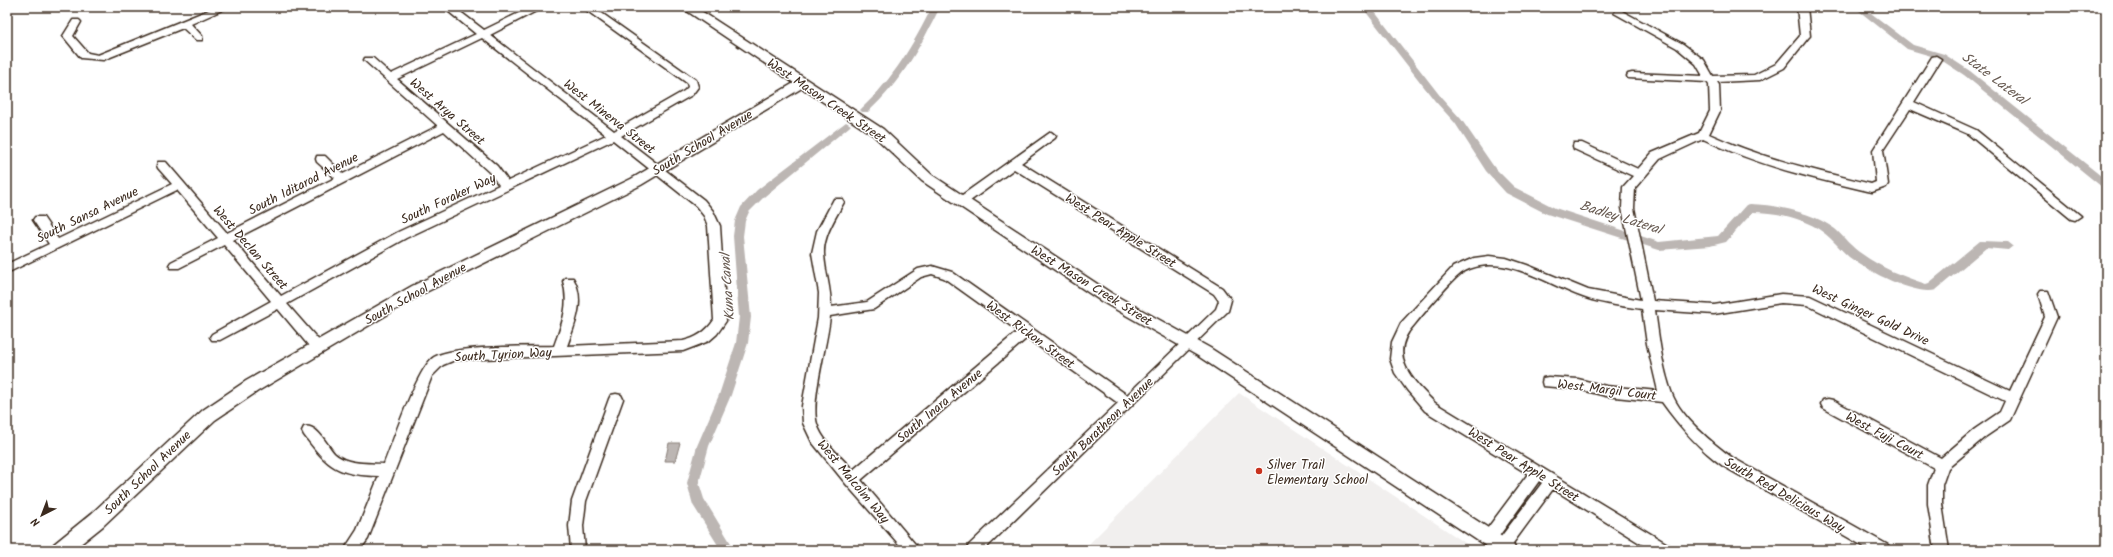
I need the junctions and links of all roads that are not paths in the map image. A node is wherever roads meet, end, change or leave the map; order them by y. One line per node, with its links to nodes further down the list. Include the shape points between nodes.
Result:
1 (224, 7): 9 (street)
2 (448, 7): 10 (street, West Minerva Street)
3 (539, 7): 10 (street)
4 (587, 7): 21 (street, South Foraker Way, via 692,82 693,87 688,93)
5 (687, 7): 17 (street, West Mason Creek Street)
6 (1802, 7): 15 (street, via 1805,36 1780,66 1756,78)
7 (1619, 13): 15 (street, via 1680,46 1700,62)
8 (76, 22): 9 (street, via 68,36 86,56 99,58)
9 (185, 24): 11 (street)
10 (483, 34): 16 (street); 21 (street, West Minerva Street)
11 (199, 38)
12 (1936, 59): 18 (street)
13 (369, 60): 16 (street, West Arya Street)
14 (1632, 76): 15 (street)
15 (1711, 79): 20 (street, via 1716,95 1715,111)
16 (390, 80): 19 (street, West Arya Street)
17 (802, 83): 27 (street, South School Avenue); 32 (street, West Mason Creek Street, via 878,132 927,178)
18 (1908, 104): 20 (street, via 1878,150 1882,184 1872,188 1784,167 1738,151); 34 (street, via 1972,132)
19 (444, 127): 29 (street, South Iditarod Avenue); 31 (street, West Arya Street, via 493,169)
20 (1703, 135): 28 (street, via 1656,156)
21 (613, 136): 27 (street, West Minerva Street); 31 (street, South Foraker Way)
22 (1051, 136): 25 (street)
23 (1578, 146): 28 (street)
24 (321, 159): 29 (street)
25 (1014, 164): 32 (street); 42 (street, West Pear Apple Street, via 1218,291)
26 (162, 165): 30 (street, West Declan Street)
27 (656, 170): 48 (street, West Minerva Street, via 700,203 714,226 720,321); 50 (street, South School Avenue, via 583,209 417,290)
28 (1639, 174): 44 (street, via 1629,187 1628,208)
29 (342, 179): 36 (street, South Iditarod Avenue)
30 (179, 185): 36 (street, West Declan Street); 37 (street, South Sansa Avenue)
31 (506, 186): 43 (street, South Foraker Way, via 402,235)
32 (962, 201): 49 (street, West Mason Creek Street, via 1106,297)
33 (838, 202): 45 (street, West Malcolm Way, via 823,231 818,253 825,293)
34 (2075, 216)
35 (39, 220): 37 (street)
36 (226, 239): 38 (street, South Iditarod Avenue); 43 (street, West Declan Street)
37 (56, 245): 39 (street, South Sansa Avenue)
38 (176, 265)
39 (7, 269)
40 (569, 281): 51 (street, via 574,294 574,304)
41 (2044, 294): 55 (street, via 2050,317)
42 (1225, 300): 49 (street, South Baratheon Avenue, via 1222,311)
43 (280, 302): 47 (street, South Foraker Way); 50 (street, West Declan Street)
44 (1648, 305): 52 (street, West Ginger Gold Drive, via 1586,294 1514,264 1494,260 1477,261 1459,269 1404,328 1398,343); 54 (street, via 1653,344); 55 (street, West Ginger Gold Drive, via 1707,310 1736,307 1781,297 1810,301)
45 (825, 312): 46 (street, West Rickon Street, via 870,306 918,273 932,270 948,274); 63 (street, West Malcolm Way, via 809,406 810,423 816,438)
46 (1026, 331): 57 (street, West Rickon Street); 63 (street, South Inara Avenue)
47 (216, 337)
48 (705, 339): 51 (street, South Tyrion Way, via 683,346)
49 (1188, 343): 57 (street, South Baratheon Avenue); 65 (street, West Mason Creek Street)
50 (318, 348): 66 (street, South School Avenue, via 252,386 209,415 97,520)
51 (559, 351): 61 (street, South Tyrion Way, via 455,354 438,361 427,373)
52 (1397, 364): 62 (street, West Pear Apple Street, via 1409,384 1430,406)
53 (1548, 382): 54 (street, West Margil Court)
54 (1666, 397): 72 (street, South Red Delicious Way, via 1685,424 1709,448 1728,462)
55 (2012, 398): 60 (street, via 2005,416)
56 (616, 399): 68 (street, via 579,501 576,526)
57 (1127, 402): 70 (street, South Baratheon Avenue)
58 (1828, 404): 60 (street, West Fuji Court)
59 (309, 431): 61 (street, via 332,460 342,465 358,469)
60 (1942, 465): 73 (street, via 1935,485 1935,504)
61 (388, 470): 67 (street, South Tyrion Way, via 363,534)
62 (1537, 472): 64 (street, West Pear Apple Street); 65 (street)
63 (851, 480): 69 (street, West Malcolm Way)
64 (1551, 480): 65 (street); 71 (street, West Pear Apple Street)
65 (1499, 545)
66 (60, 550)
67 (352, 550)
68 (578, 550)
69 (913, 550)
70 (974, 550)
71 (1664, 550)
72 (1883, 550)
73 (1942, 550)

